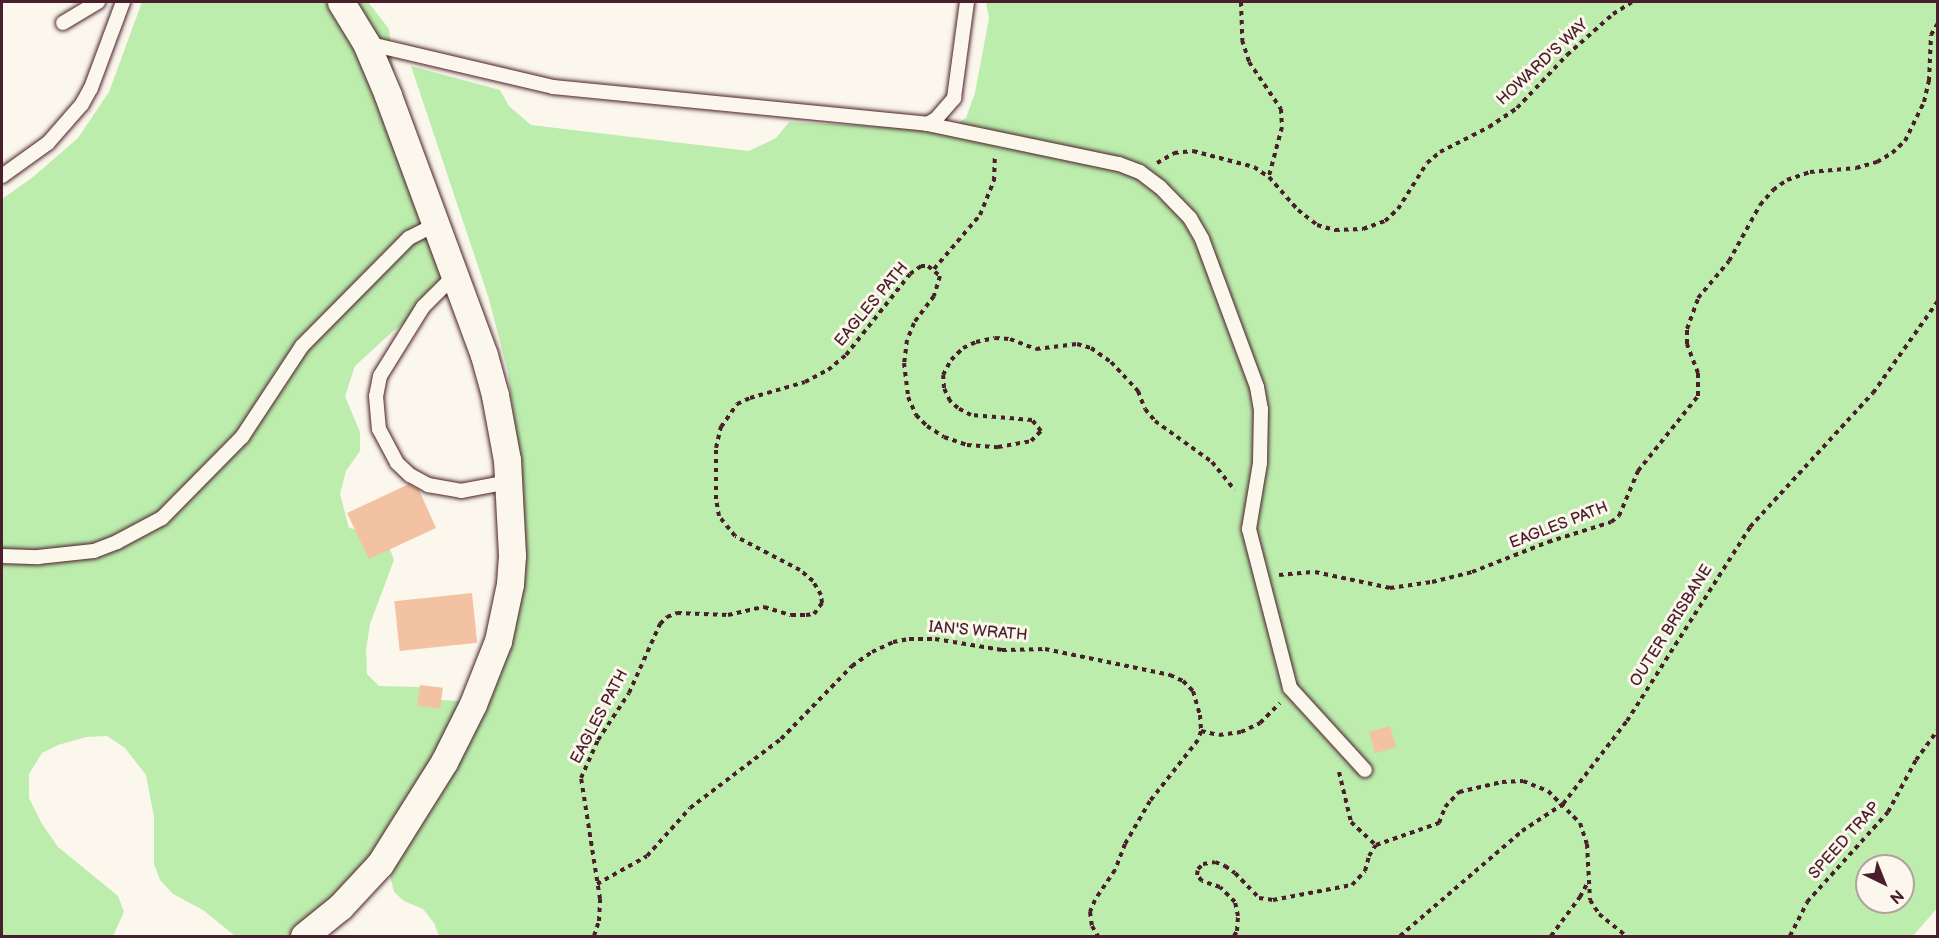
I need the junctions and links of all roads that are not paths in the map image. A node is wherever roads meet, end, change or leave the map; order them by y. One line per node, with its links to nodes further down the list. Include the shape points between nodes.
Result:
1 (98, 2): 5 (lane)
2 (123, 2): 8 (lane, via 82,104 48,143)
3 (341, 2): 6 (street)
4 (967, 2): 7 (lane, via 954,98)
5 (63, 23)
6 (366, 43): 7 (lane, via 553,87); 9 (street)
7 (927, 124): 13 (lane, via 1119,164 1147,178 1176,202 1202,239 1252,371 1261,410 1260,463 1250,538 1290,688)
8 (2, 176)
9 (436, 224): 10 (street); 12 (lane, via 409,238 302,346 242,437 162,518 94,551 38,557)
10 (455, 275): 11 (street, via 495,395); 11 (lane, via 423,307 380,376 376,396 379,429 397,463 428,485 461,491)
11 (509, 482): 14 (street, via 510,584 498,641 473,704 444,762 386,857 340,906)
12 (6, 553)
13 (1365, 770)
14 (303, 936)

